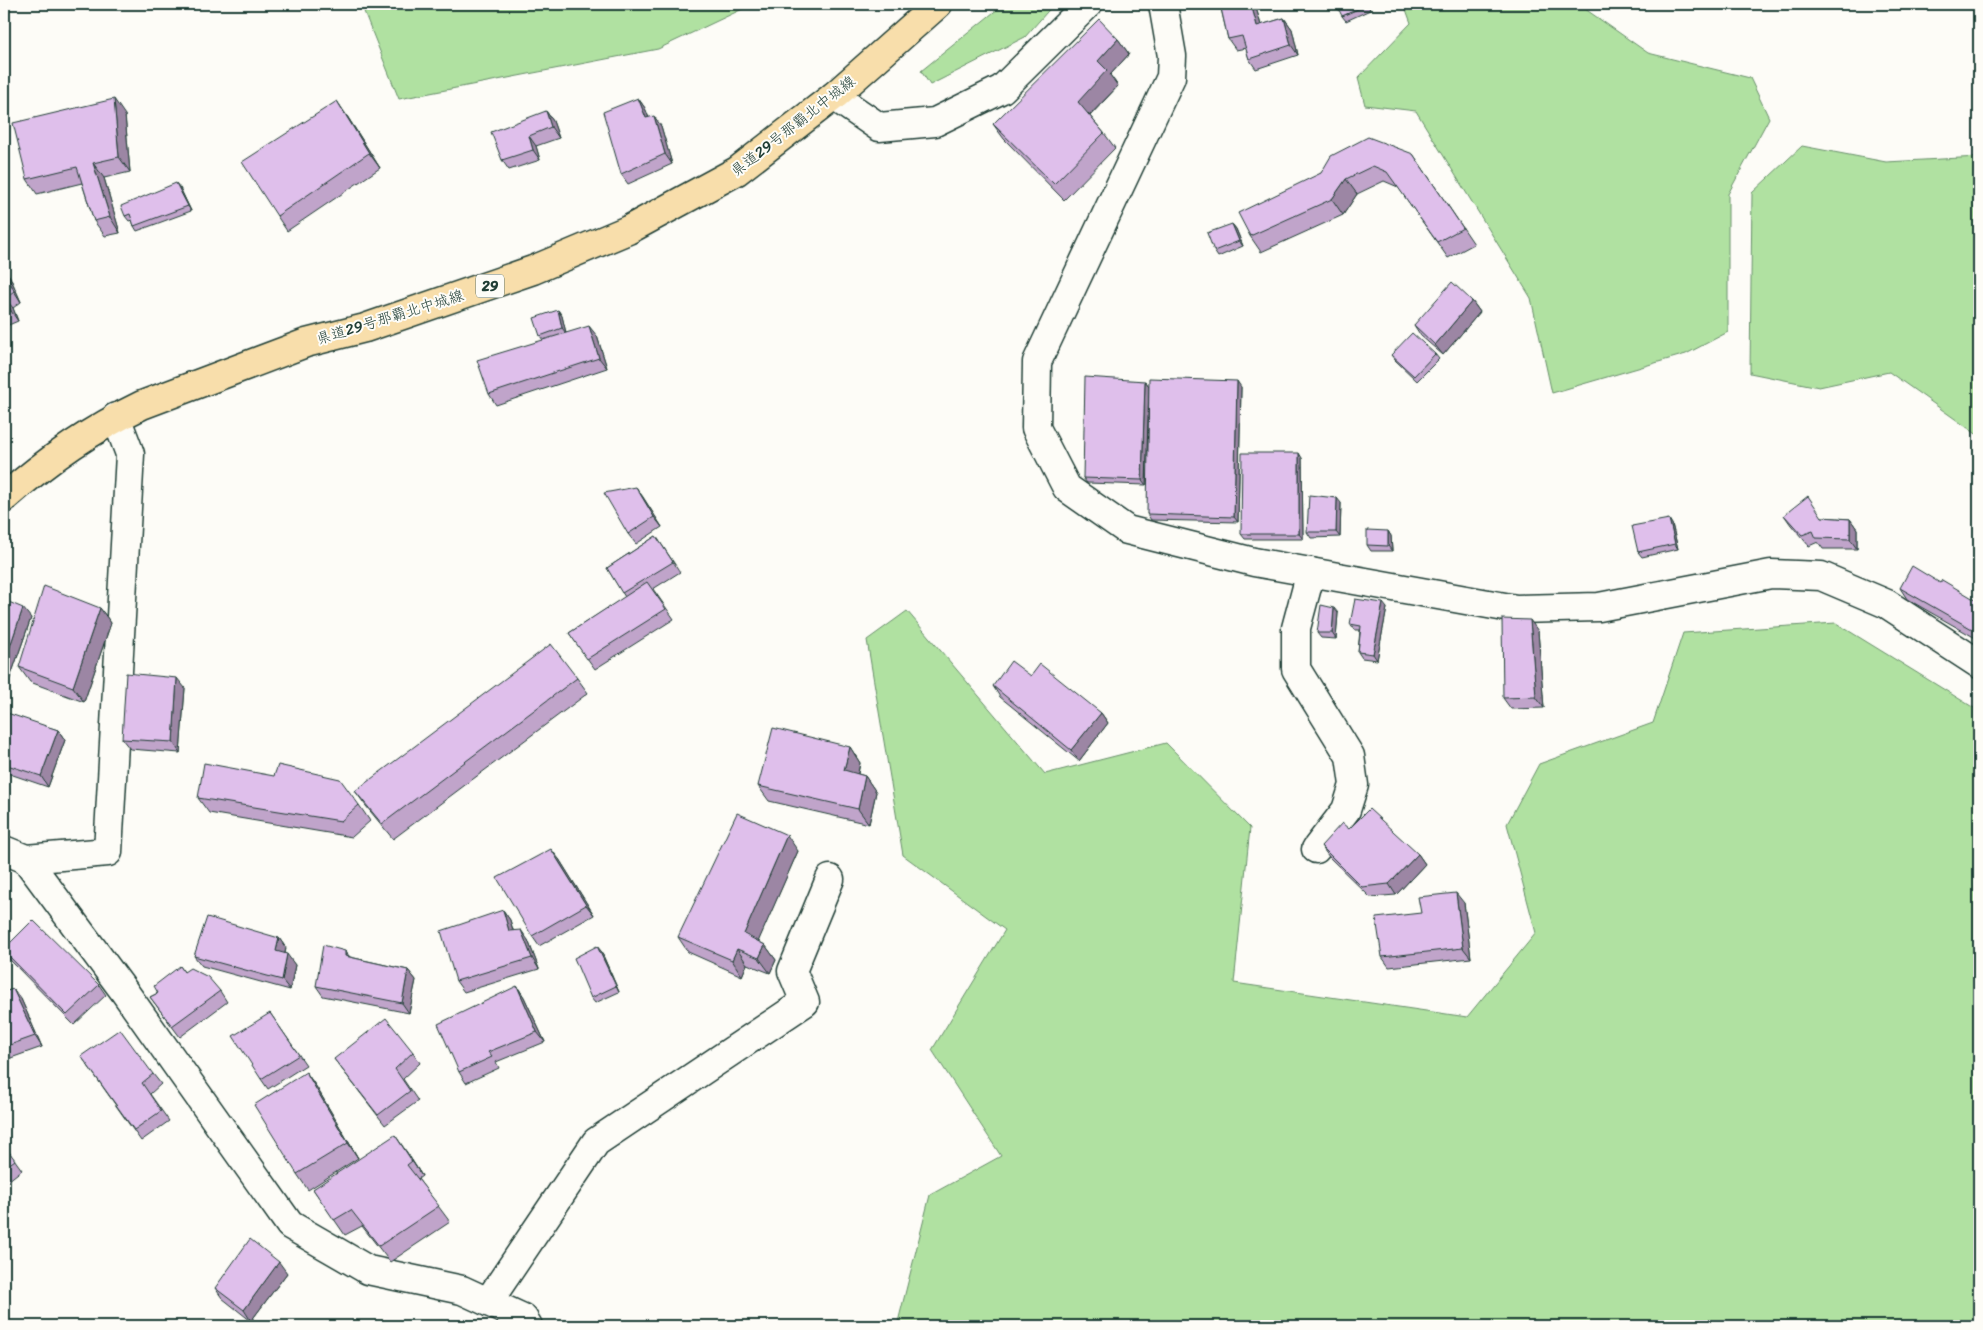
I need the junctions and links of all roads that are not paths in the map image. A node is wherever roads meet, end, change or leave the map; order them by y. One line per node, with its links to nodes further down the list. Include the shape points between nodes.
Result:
1 (938, 4): 4 (main road, 県道29号那覇北中城線 / 29)
2 (1088, 4): 4 (street, via 1002,89 935,122 880,127)
3 (1164, 4): 7 (street, via 1172,56 1171,77 1037,362 1036,428 1067,488 1127,530 1254,562)
4 (834, 96): 5 (main road, 県道29号那覇北中城線 / 29, via 737,172 592,246 374,325 306,343)
5 (116, 417): 6 (main road, 県道29号那覇北中城線 / 29, via 63,451); 10 (street, via 130,454 108,852)
6 (4, 498)
7 (1311, 572): 8 (street, via 1516,609 1599,607 1771,574 1820,576 1887,604); 9 (street, via 1296,628 1296,669 1350,756 1354,785 1346,810)
8 (1979, 664)
9 (1316, 849)
10 (15, 854): 12 (street, via 124,991 290,1226 368,1270 462,1290)
11 (830, 879): 12 (street, via 792,971 805,1002 596,1142)
12 (488, 1302): 13 (street, via 523,1318)
13 (528, 1326)

